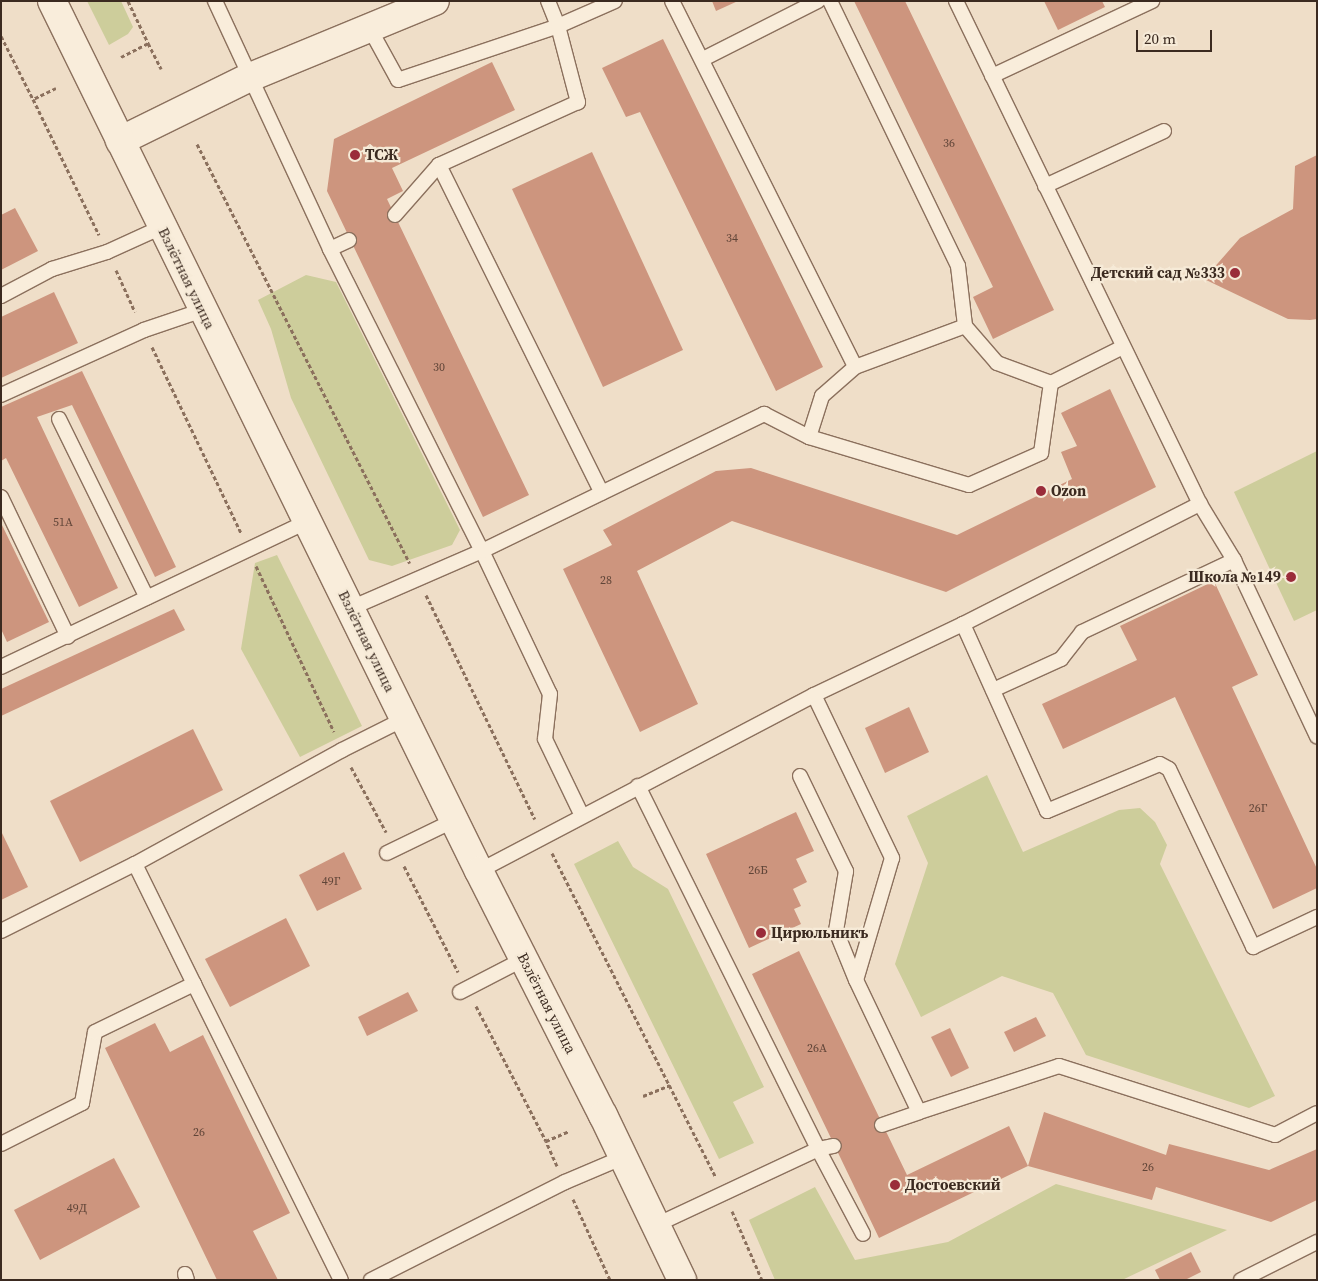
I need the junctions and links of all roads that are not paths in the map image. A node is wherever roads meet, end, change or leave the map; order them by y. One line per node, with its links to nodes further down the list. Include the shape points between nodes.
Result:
1 (52, 1): 17 (main road, Взлётная улица)
2 (215, 1): 15 (lane)
3 (435, 1): 12 (main road)
4 (548, 1): 11 (lane)
5 (615, 1): 11 (lane)
6 (672, 1): 13 (lane)
7 (818, 1): 13 (lane)
8 (830, 1): 26 (lane, via 958,266)
9 (956, 1): 14 (lane)
10 (1145, 3): 14 (lane)
11 (558, 26): 12 (lane, via 398,80); 18 (lane, via 578,102)
12 (370, 29): 15 (main road)
13 (703, 59): 28 (lane)
14 (992, 76): 19 (lane)
15 (248, 78): 17 (main road); 23 (lane)
16 (1164, 131): 19 (lane)
17 (120, 141): 21 (main road, Взлётная улица)
18 (440, 165): 20 (lane); 33 (lane)
19 (1045, 186): 27 (lane)
20 (395, 216)
21 (162, 228): 24 (lane, via 107,252 52,269); 25 (main road, Взлётная улица)
22 (349, 240): 23 (lane)
23 (330, 249): 37 (lane)
24 (1, 296)
25 (203, 310): 30 (lane, via 144,330); 36 (main road, Взлётная улица)
26 (965, 326): 28 (lane); 29 (lane, via 997,362)
27 (1124, 347): 29 (lane); 35 (lane)
28 (854, 366): 32 (lane, via 822,396)
29 (1051, 383): 32 (lane, via 1041,453 969,485)
30 (1, 395)
31 (59, 418): 39 (lane)
32 (809, 437): 33 (lane, via 764,414)
33 (602, 493): 37 (lane)
34 (1, 497): 42 (lane)
35 (1200, 504): 38 (lane); 41 (lane)
36 (308, 522): 39 (lane); 40 (main road, Взлётная улица)
37 (482, 551): 40 (lane); 50 (lane, via 550,694 545,740)
38 (1234, 560): 44 (lane, via 1082,632 1061,659); 47 (lane)
39 (147, 598): 42 (lane)
40 (351, 608): 46 (main road, Взлётная улица)
41 (963, 624): 44 (lane); 45 (lane)
42 (68, 637): 43 (lane)
43 (1, 667)
44 (993, 690): 55 (lane, via 1047,811 1160,764 1169,769 1253,947)
45 (814, 695): 49 (lane); 58 (lane, via 892,858)
46 (404, 719): 51 (main road, Взлётная улица); 53 (lane)
47 (1317, 736)
48 (800, 776): 58 (lane, via 846,871 836,931)
49 (638, 786): 50 (lane); 66 (lane)
50 (582, 816): 54 (lane)
51 (454, 820): 52 (lane); 54 (main road, Взлётная улица)
52 (391, 851)
53 (136, 864): 56 (lane); 59 (lane)
54 (480, 871): 57 (main road, Взлётная улица)
55 (1317, 917)
56 (1, 931)
57 (524, 959): 60 (lane); 67 (main road, Взлётная улица)
58 (856, 980): 61 (lane)
59 (194, 984): 64 (lane, via 95,1032 82,1103); 72 (lane)
60 (464, 990)
61 (919, 1112): 62 (lane, via 1059,1066 1274,1135); 63 (lane)
62 (1317, 1112)
63 (882, 1125)
64 (1, 1144)
65 (834, 1146): 66 (lane)
66 (818, 1149): 68 (lane); 69 (lane)
67 (624, 1158): 68 (main road, Взлётная улица); 73 (lane, via 565,1182)
68 (656, 1224): 74 (main road, Взлётная улица)
69 (863, 1234)
70 (1317, 1242): 71 (lane)
71 (1260, 1275): 75 (lane)
72 (341, 1280)
73 (371, 1280)
74 (682, 1280)
75 (1241, 1280)

